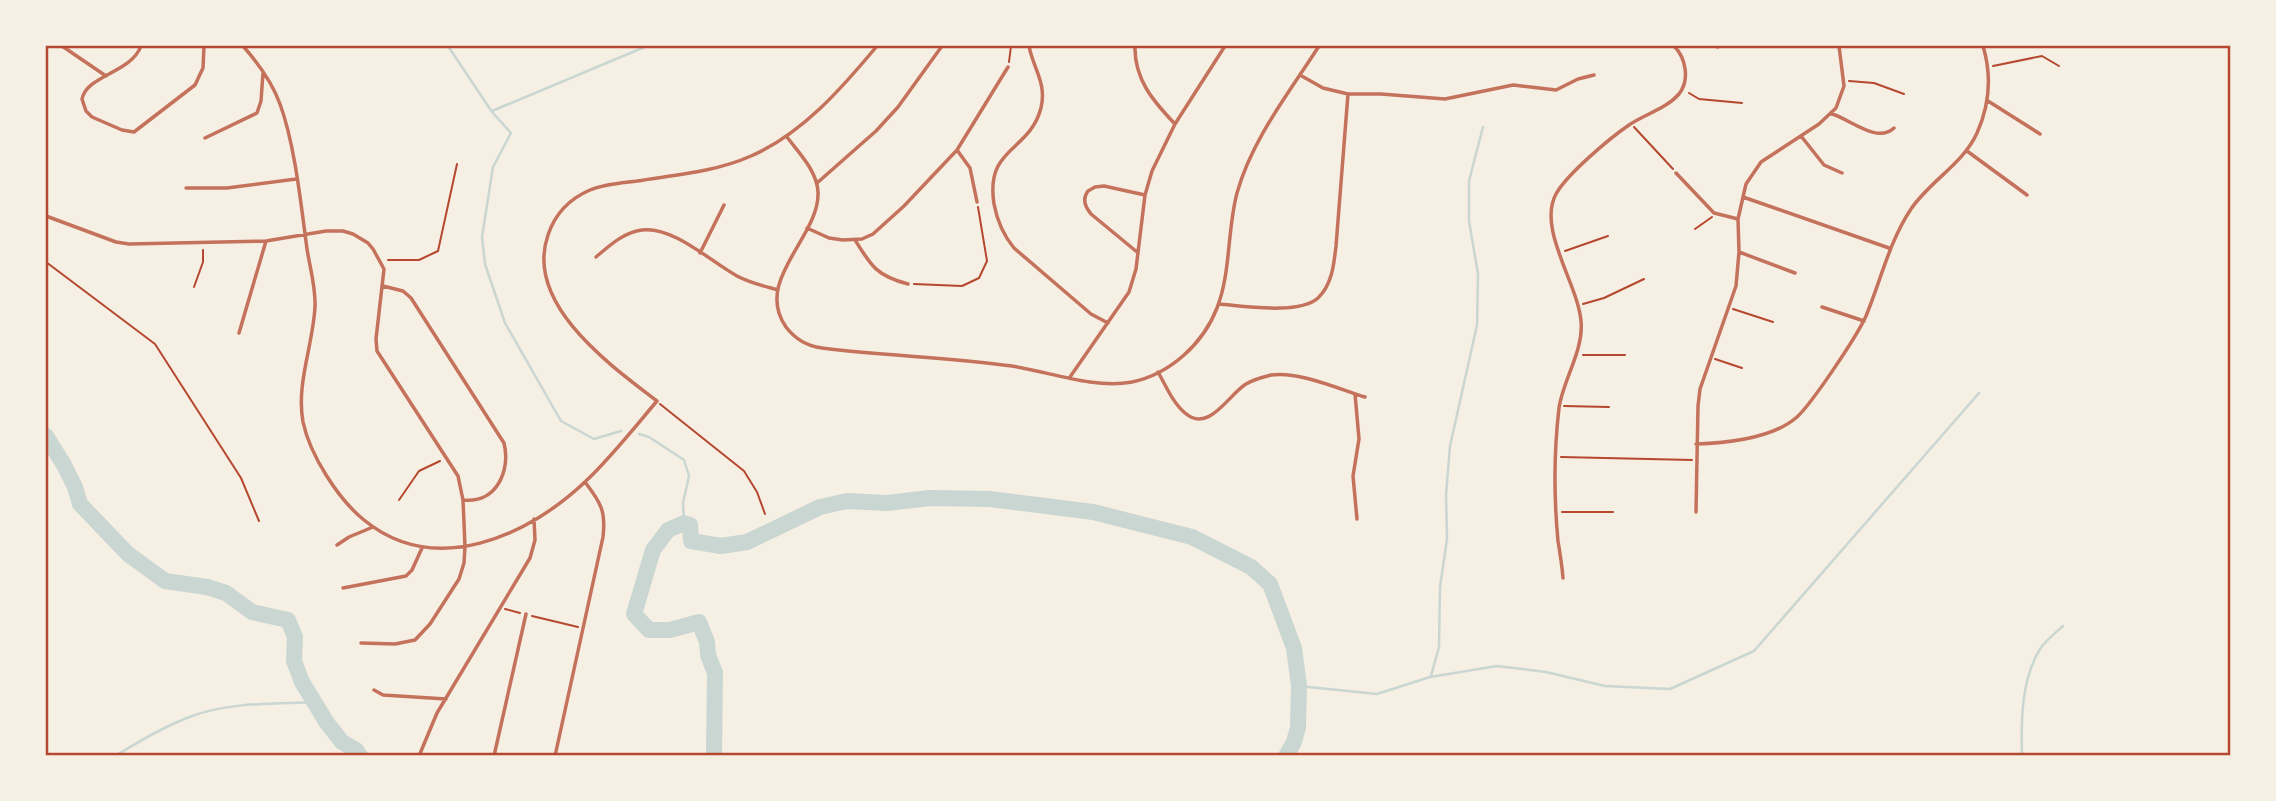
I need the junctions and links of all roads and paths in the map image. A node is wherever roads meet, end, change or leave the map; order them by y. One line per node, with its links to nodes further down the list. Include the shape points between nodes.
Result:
1 (62, 46): 21 (street)
2 (141, 46): 21 (street, via 130,61)
3 (204, 46): 21 (street, via 204,68 195,85 134,132 100,121 86,111 83,92)
4 (243, 46): 18 (street)
5 (877, 46): 34 (street)
6 (942, 46): 42 (street, via 898,107)
7 (1011, 46): 16 (path)
8 (1029, 46): 79 (street, via 1043,87 1041,107 1031,129 993,174 998,219 1014,248 1091,314)
9 (1135, 46): 29 (street, via 1140,78)
10 (1225, 46): 29 (street)
11 (1319, 46): 19 (street)
12 (1674, 46): 23 (street, via 1685,63)
13 (1839, 46): 22 (street)
14 (1983, 46): 17 (street)
15 (2059, 66): 17 (path, via 2042,56)
16 (1008, 67): 36 (street)
17 (1988, 67): 26 (street)
18 (263, 71): 35 (street, via 257,113); 41 (street, via 282,111)
19 (1300, 75): 24 (street, via 1323,88); 73 (street, via 1242,176)
20 (1594, 75): 24 (street, via 1556,90 1504,86 1445,99)
21 (106, 77)
22 (1844, 80): 25 (path, via 1874,83); 28 (street)
23 (1682, 89): 27 (path, via 1699,99); 30 (street, via 1669,102)
24 (1348, 94): 73 (street, via 1336,246 1327,286 1314,301 1301,306)
25 (1904, 94)
26 (1988, 101): 32 (street); 37 (street)
27 (1742, 103)
28 (1832, 114): 31 (street, via 1878,134 1888,134); 33 (street)
29 (1175, 124): 44 (street)
30 (1630, 124): 39 (path); 63 (street, via 1556,194 1551,216)
31 (1894, 128)
32 (2040, 134)
33 (1801, 136): 40 (street, via 1824,165); 46 (street, via 1755,169)
34 (787, 137): 42 (street); 89 (street, via 733,163 592,190 564,206 551,225 544,258 551,294 583,338)
35 (205, 138)
36 (957, 150): 47 (street, via 970,168); 56 (street, via 873,234)
37 (1967, 151): 45 (street); 59 (street, via 1916,201)
38 (457, 164): 65 (path, via 438,251 419,260)
39 (1676, 173): 49 (street)
40 (1842, 173)
41 (296, 178): 43 (street, via 227,188); 54 (street)
42 (817, 183): 52 (street, via 818,200)
43 (186, 188)
44 (1145, 195): 60 (street); 60 (street, via 1099,186 1084,198 1091,214)
45 (2027, 195)
46 (1742, 197): 51 (street); 59 (street)
47 (977, 202): 69 (path, via 987,261 979,278 962,286)
48 (723, 205): 62 (street)
49 (1714, 214): 51 (street); 53 (path)
50 (46, 216): 58 (street, via 116,242)
51 (1738, 219): 61 (street)
52 (807, 228): 56 (street); 72 (street)
53 (1695, 229)
54 (305, 235): 57 (street); 65 (street, via 353,234 368,243); 106 (street, via 315,303 303,380 303,423 331,483)
55 (1608, 236): 63 (path)
56 (855, 240): 69 (street, via 875,270)
57 (267, 241): 58 (street); 80 (street)
58 (203, 242): 71 (path, via 203,262)
59 (1889, 248): 77 (street)
60 (1138, 252): 79 (street, via 1132,286)
61 (1740, 252): 67 (street); 75 (street)
62 (700, 253): 64 (street, via 673,236 642,230 615,241); 72 (street, via 750,282)
63 (1560, 253): 74 (street)
64 (596, 257)
65 (380, 260): 70 (street)
66 (46, 262): 105 (path, via 155,344 241,478)
67 (1795, 273)
68 (1644, 279): 74 (path)
69 (908, 284)
70 (383, 286): 93 (street, via 377,352); 98 (street, via 411,298 504,443 502,479 488,495)
71 (194, 287)
72 (778, 290): 86 (street, via 783,323 792,335 813,347 985,363)
73 (1218, 304): 85 (street, via 1192,348)
74 (1578, 305): 81 (street, via 1581,327)
75 (1729, 307): 78 (path); 83 (street)
76 (1822, 307): 77 (street)
77 (1864, 320): 92 (street, via 1811,400 1791,421 1747,438)
78 (1773, 322)
79 (1108, 323): 86 (street)
80 (239, 333)
81 (1575, 355): 82 (path); 90 (street)
82 (1625, 355)
83 (1711, 358): 84 (path); 92 (street, via 1700,390)
84 (1742, 368)
85 (1158, 372): 86 (street, via 1119,383); 87 (street, via 1180,408 1195,418 1208,417 1245,384 1269,376 1289,375)
86 (1070, 377)
87 (1355, 394): 88 (street); 104 (street)
88 (1365, 397)
89 (657, 401): 96 (street); 102 (path, via 744,471)
90 (1560, 406): 91 (path); 94 (street)
91 (1609, 407)
92 (1696, 444): 95 (street)
93 (447, 457): 97 (path, via 419,471); 98 (street, via 458,476)
94 (1557, 457): 95 (path); 101 (street)
95 (1696, 460): 100 (street)
96 (585, 482): 103 (street); 114 (street, via 600,504 604,524)
97 (399, 500)
98 (463, 500): 108 (street)
99 (1613, 512): 101 (path)
100 (1696, 512)
101 (1557, 513): 110 (street)
102 (765, 514)
103 (534, 519): 108 (street); 112 (street, via 534,550)
104 (1357, 519)
105 (260, 521)
106 (373, 527): 107 (street); 109 (street)
107 (337, 545)
108 (465, 547): 109 (street); 115 (street, via 459,579 419,637 405,643)
109 (422, 548): 111 (street, via 406,576)
110 (1563, 578)
111 (343, 589)
112 (501, 608): 113 (path); 117 (street)
113 (526, 614): 114 (path); 119 (street)
114 (583, 628): 120 (street)
115 (361, 643)
116 (373, 691): 117 (street)
117 (446, 699): 118 (street)
118 (419, 755)
119 (494, 755)
120 (555, 755)

